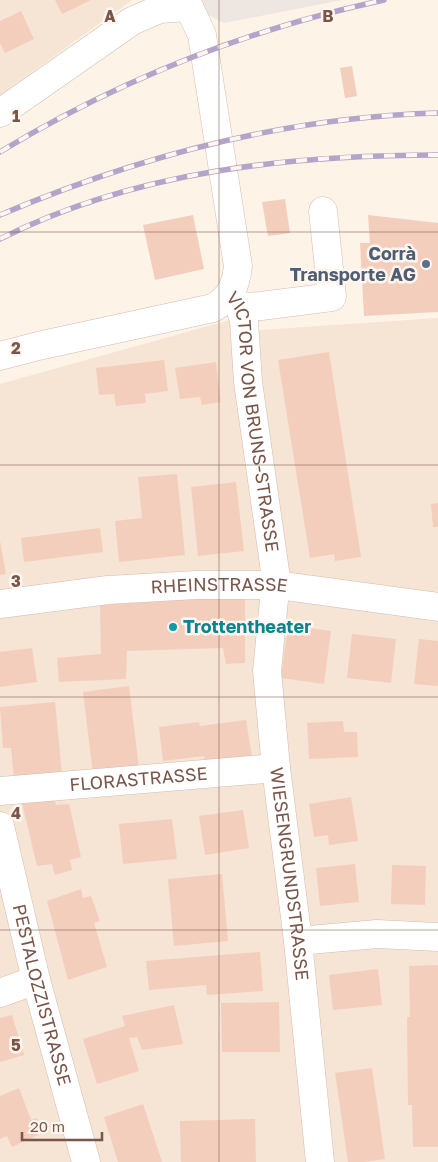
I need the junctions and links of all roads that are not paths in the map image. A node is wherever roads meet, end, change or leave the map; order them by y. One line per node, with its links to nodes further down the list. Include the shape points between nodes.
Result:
1 (192, 4): 2 (street); 5 (street, VICTOR VON BRUNS-STRASSE, via 202,35 238,266)
2 (128, 10): 3 (street)
3 (0, 113)
4 (323, 211): 5 (street, via 332,297 261,306)
5 (235, 300): 6 (street, via 213,308); 7 (street, VICTOR VON BRUNS-STRASSE, via 244,321 248,382)
6 (0, 356)
7 (277, 585): 8 (street, RHEINSTRASSE, via 196,584 108,590); 9 (street, RHEINSTRASSE); 10 (street, WIESENGRUNDSTRASSE, via 267,671)
8 (0, 604)
9 (438, 607)
10 (276, 768): 11 (street, FLORASTRASSE); 14 (street, WIESENGRUNDSTRASSE)
11 (0, 791)
12 (0, 826): 15 (street, PESTALOZZISTRASSE)
13 (438, 937): 14 (street, via 377,934)
14 (298, 941): 18 (street, WIESENGRUNDSTRASSE)
15 (36, 980): 16 (street); 17 (street, PESTALOZZISTRASSE)
16 (0, 993)
17 (86, 1162)
18 (320, 1162)

